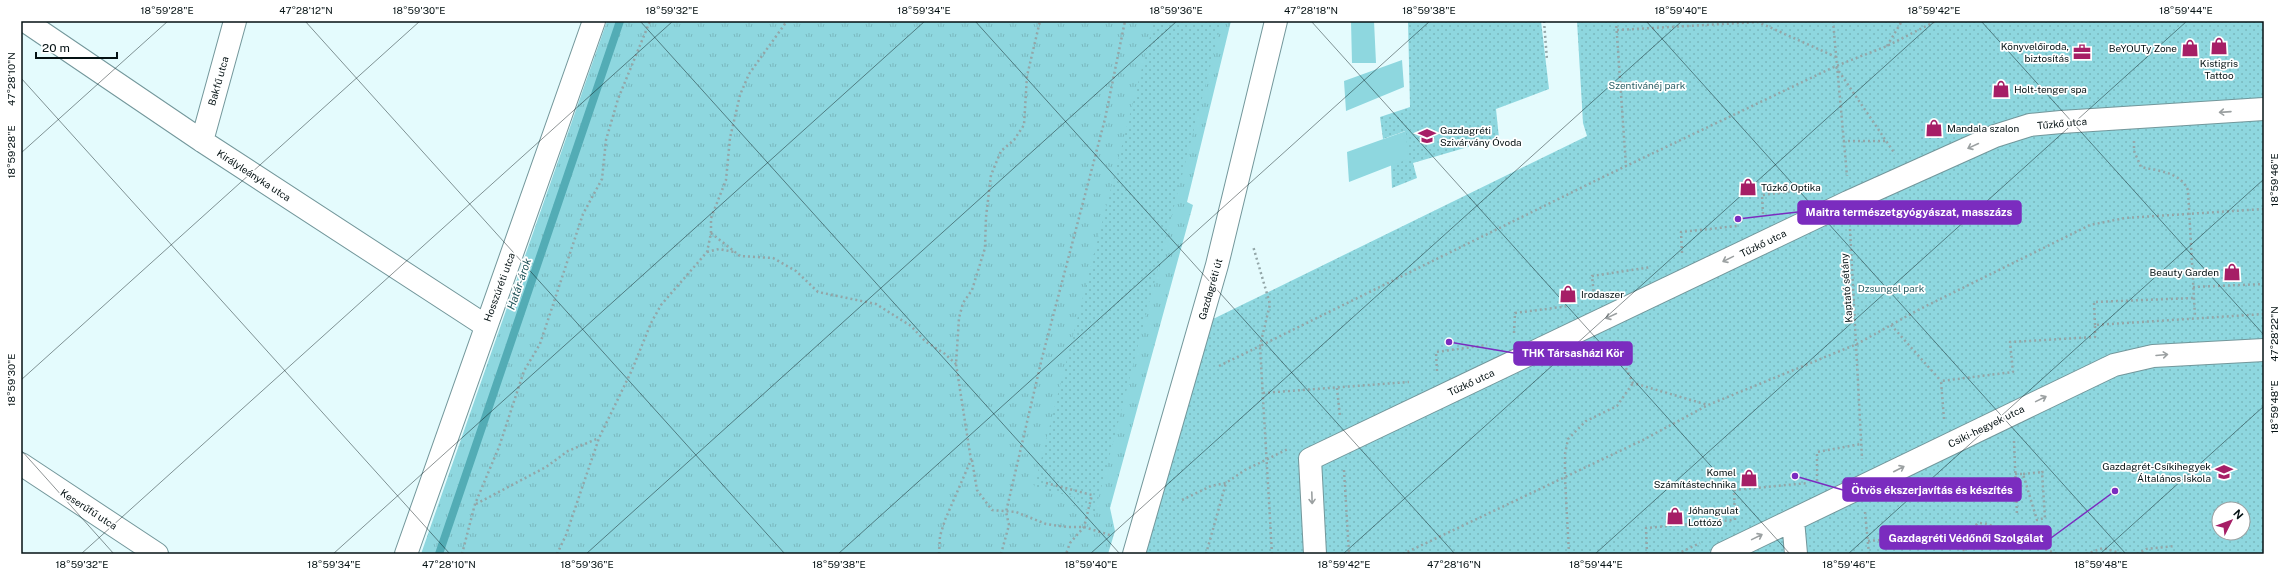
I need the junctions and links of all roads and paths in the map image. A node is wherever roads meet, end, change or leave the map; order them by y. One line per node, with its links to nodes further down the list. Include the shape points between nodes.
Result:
1 (25, 21): 21 (street, Királyleányka utca)
2 (235, 21): 21 (street, Bakfű utca)
3 (594, 21): 47 (street, Hosszúréti utca)
4 (650, 21): 78 (path, via 618,99 606,140 602,179 583,214 540,344 524,371 499,447)
5 (787, 21): 32 (path, via 749,74 740,95 730,138 726,180 711,218)
6 (1040, 21): 54 (path, via 1027,76 1024,125 1014,140 1001,152 990,175 986,242 972,290 963,303 959,318)
7 (1125, 21): 79 (path, via 1105,119 1042,358)
8 (1276, 21): 97 (street, Gazdagréti út, via 1217,265)
9 (1544, 21): 17 (path)
10 (1616, 21): 14 (path)
11 (1833, 21): 16 (path, Kaptató sétány)
12 (1902, 21): 15 (path)
13 (1936, 21): 15 (path)
14 (1617, 30): 16 (path, via 1758,22); 25 (path)
15 (1887, 46): 18 (path)
16 (1836, 57): 18 (path, Kaptató sétány)
17 (1547, 60)
18 (1836, 66): 22 (path, Kaptató sétány); 23 (path); 25 (path)
19 (2264, 109): 20 (street, Tűzkő utca, one-way to 20)
20 (2134, 118): 27 (street, Tűzkő utca, one-way to 27, via 2038,124 1995,136); 29 (path, via 2134,150 2137,160 2141,167 2172,174 2181,179 2188,190)
21 (202, 141): 47 (street, Királyleányka utca)
22 (1843, 141): 23 (path); 27 (path, Kaptató sétány)
23 (1886, 141): 24 (path)
24 (1896, 155)
25 (1626, 166): 51 (path)
26 (1816, 189): 30 (path, via 1762,194)
27 (1848, 202): 49 (path, Kaptató sétány); 100 (street, Tűzkő utca, one-way to 100, via 1310,459)
28 (2264, 209): 29 (path)
29 (2188, 214): 39 (path); 45 (path, via 2125,218 2090,225)
30 (1764, 216)
31 (1741, 226): 36 (path, via 1681,232)
32 (711, 233): 34 (path); 35 (path)
33 (1254, 246): 51 (path, via 1270,304)
34 (707, 252): 35 (path, via 719,249); 64 (path, via 661,305)
35 (735, 252): 54 (path, via 740,256 773,258 796,271 818,292 876,304 911,326 925,341)
36 (1682, 255)
37 (1652, 267): 41 (path, via 1592,276)
38 (2264, 284): 39 (path)
39 (2193, 288): 40 (path)
40 (2193, 298): 44 (path); 46 (path, via 2094,302)
41 (1595, 303)
42 (1573, 306): 48 (path, via 1515,313)
43 (2264, 314): 44 (path)
44 (2195, 317): 46 (path)
45 (1891, 325): 49 (path); 57 (path)
46 (2095, 325): 57 (path, via 2095,337 2010,342 2013,372)
47 (486, 326): 91 (street, Hosszúréti utca)
48 (1514, 335)
49 (1857, 344): 61 (path); 65 (path, Kaptató sétány)
50 (1490, 345): 56 (path, via 1436,352)
51 (1260, 346): 55 (path); 60 (path)
52 (2264, 350): 62 (street, Csiki-hegyek utca, one-way to 52, via 2114,365 2160,356)
53 (1618, 352): 59 (path)
54 (956, 364): 67 (path)
55 (1219, 366)
56 (1437, 373)
57 (1941, 381): 63 (path)
58 (1414, 382): 60 (path)
59 (1633, 383): 61 (path); 71 (path, via 1617,406 1586,421 1568,439)
60 (1263, 394): 66 (path)
61 (1708, 405): 71 (path)
62 (2011, 413): 69 (path); 76 (street, Csiki-hegyek utca, one-way to 62)
63 (1944, 424)
64 (599, 438): 78 (path, via 568,451 546,467); 93 (path)
65 (1861, 444): 72 (path, via 1817,452); 76 (path, Kaptató sétány)
66 (1266, 459): 74 (path); 99 (path)
67 (971, 460): 79 (path, via 977,490 986,505 992,510); 94 (path, via 945,520 940,536)
68 (21, 464): 90 (street, Keserűfű utca)
69 (2015, 474): 70 (path); 80 (path)
70 (2023, 474): 70 (path, via 2043,472 2045,518 2037,520)
71 (1565, 478): 89 (path); 103 (path)
72 (1817, 482): 75 (path); 81 (path, via 1734,490)
73 (1046, 483): 84 (path, via 1092,495)
74 (1226, 483): 77 (path, via 1212,486); 98 (path)
75 (1817, 487)
76 (1863, 487): 82 (street, Csiki-hegyek utca); 86 (path, Kaptató sétány)
77 (1182, 500)
78 (475, 504): 92 (path)
79 (1006, 512): 84 (path, via 1016,512 1046,524); 95 (path, via 1009,525)
80 (2017, 515)
81 (1735, 519): 83 (path); 104 (path, via 1646,528)
82 (1793, 520): 106 (street, Csiki-hegyek utca, one-way to 82); 107 (street)
83 (1735, 526)
84 (1084, 527): 85 (path); 96 (path, via 1070,543)
85 (1118, 537)
86 (1868, 541): 108 (path, Kaptató sétány); 109 (path, via 1905,538 1920,545 1934,540 1943,528 1947,527 1954,529 1960,538 1958,545 1961,550 1965,550 1978,542 1975,526 1983,523 1996,527 2009,542 2022,539)
87 (1703, 542): 105 (path)
88 (2174, 546): 112 (path, via 2146,549)
89 (1412, 550): 101 (path); 102 (path)
90 (157, 554)
91 (406, 554)
92 (462, 554)
93 (557, 554)
94 (939, 554)
95 (1001, 554)
96 (1066, 554)
97 (1134, 554)
98 (1206, 554)
99 (1272, 554)
100 (1314, 554)
101 (1403, 554)
102 (1412, 554)
103 (1569, 554)
104 (1647, 554)
105 (1677, 554)
106 (1722, 554)
107 (1796, 554)
108 (1869, 554)
109 (2057, 554)
110 (2086, 554): 111 (path, via 2103,548)
111 (2123, 554)
112 (2137, 554)

